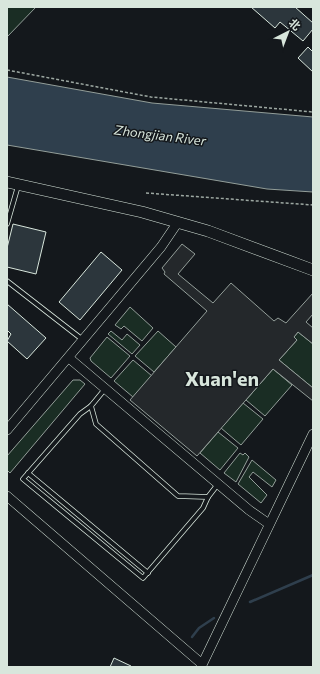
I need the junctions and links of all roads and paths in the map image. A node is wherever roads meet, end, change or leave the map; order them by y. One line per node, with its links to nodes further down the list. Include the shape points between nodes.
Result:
1 (7, 70): 2 (path, via 151,97)
2 (313, 112)
3 (7, 182): 4 (main road)
4 (19, 185): 7 (main road); 8 (lane)
5 (146, 193): 6 (path)
6 (313, 205)
7 (178, 222): 9 (main road); 11 (street, via 161,247)
8 (7, 224)
9 (313, 270)
10 (7, 281): 11 (lane)
11 (83, 341): 12 (street)
12 (69, 358): 13 (street); 15 (street)
13 (106, 388): 14 (lane); 18 (street)
14 (91, 406): 17 (lane, via 80,414); 20 (lane, via 96,424 178,496)
15 (7, 430)
16 (313, 434): 21 (street)
17 (28, 473): 22 (lane); 22 (lane, via 23,479 137,574 143,578)
18 (218, 484): 20 (lane); 21 (street)
19 (7, 496): 23 (street)
20 (208, 497): 22 (lane, via 203,508)
21 (269, 524): 23 (street)
22 (148, 573)
23 (201, 666)

